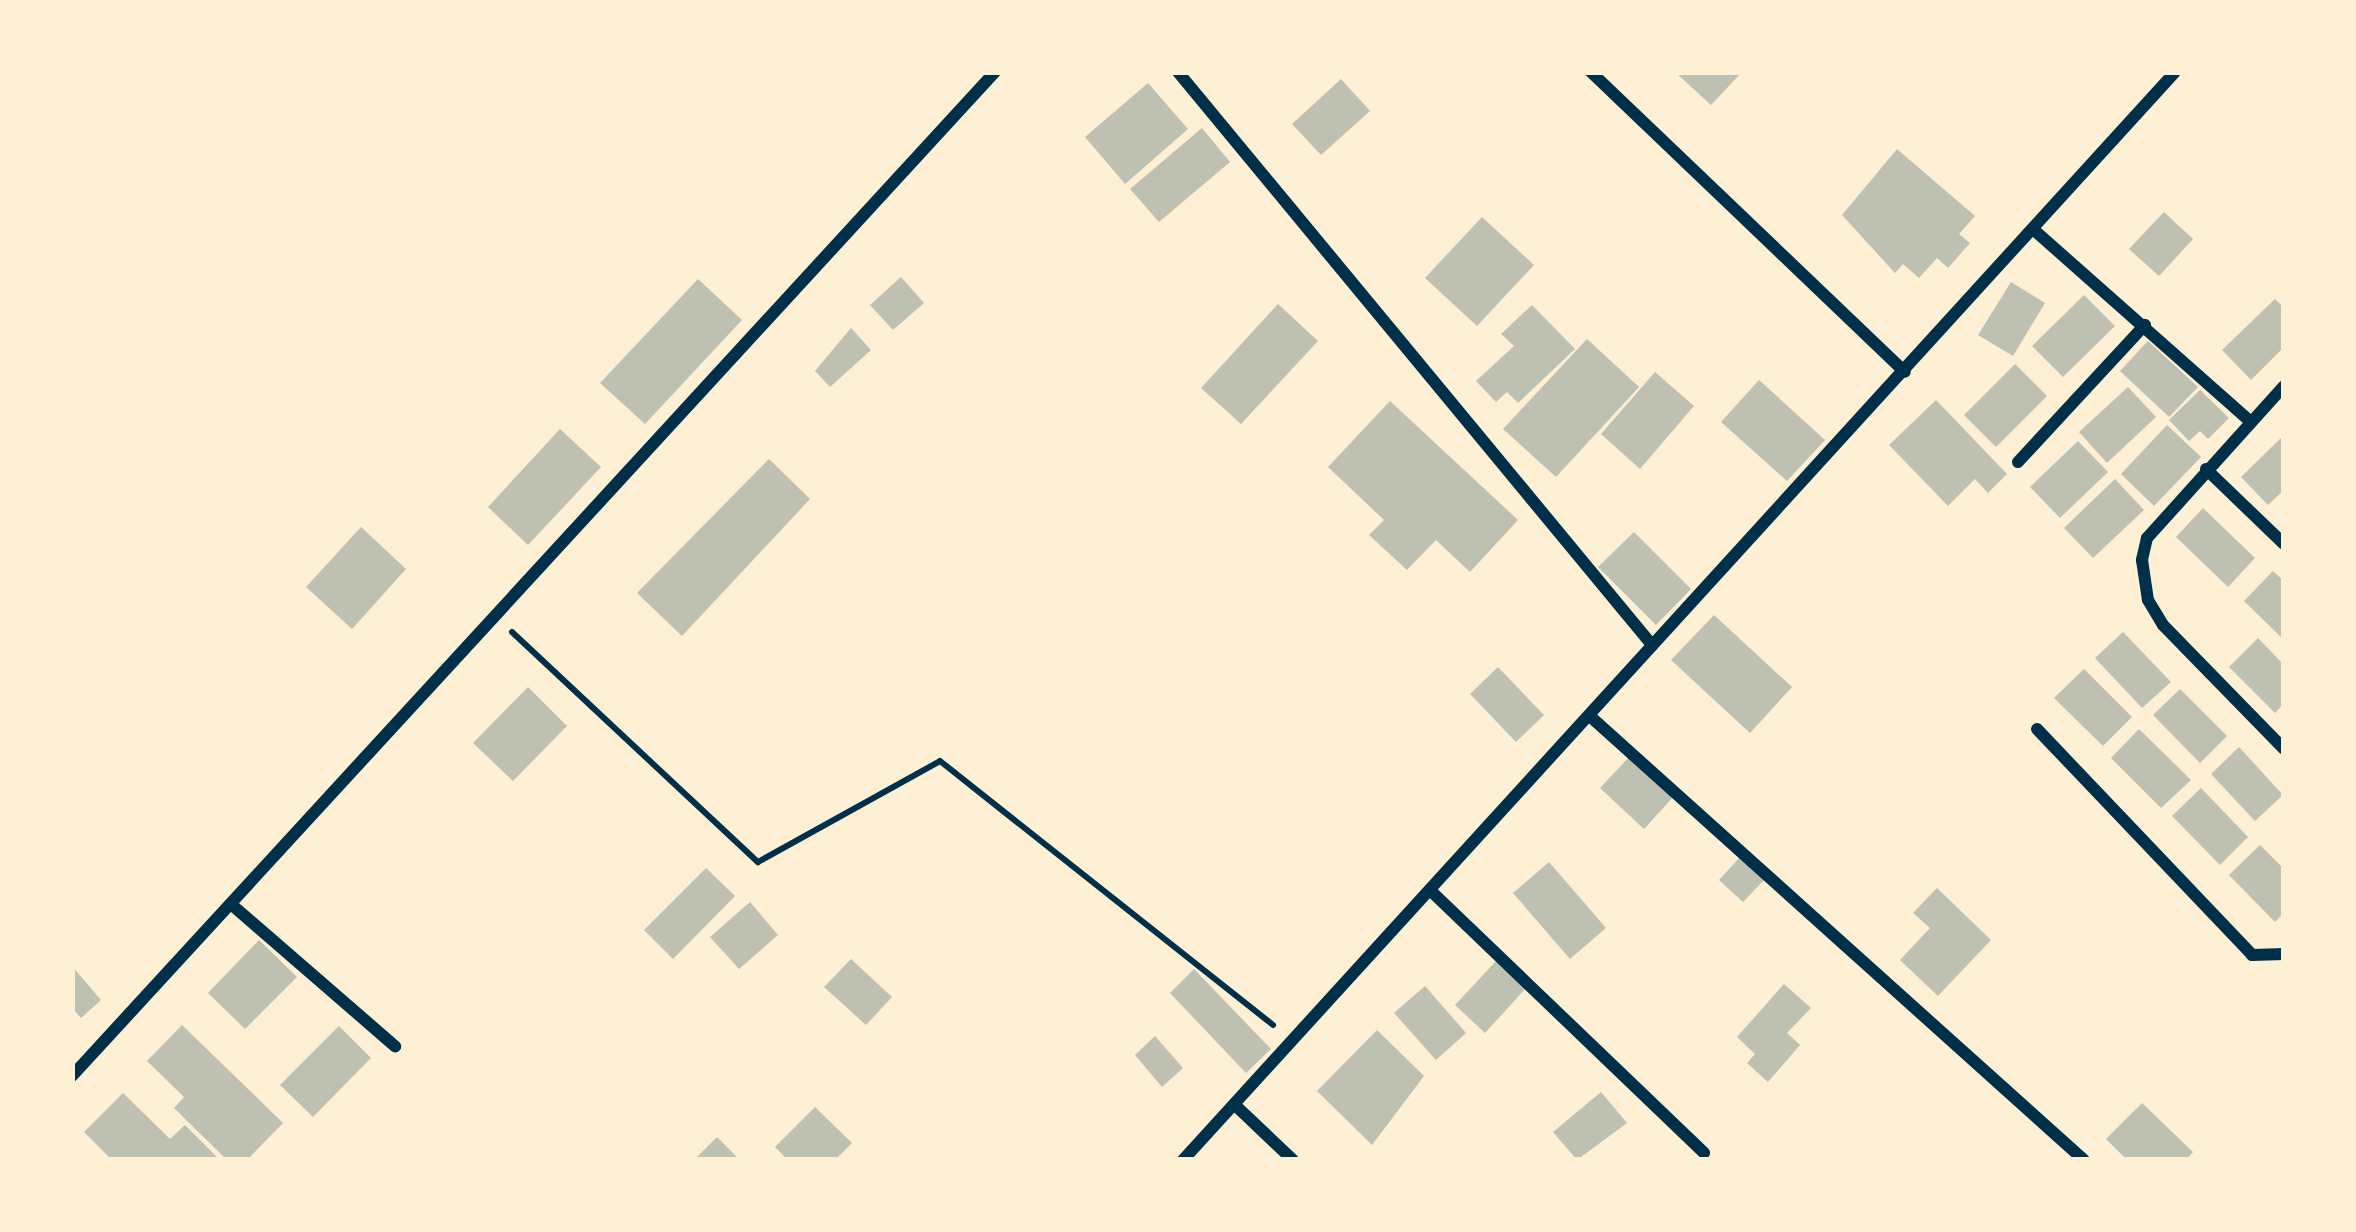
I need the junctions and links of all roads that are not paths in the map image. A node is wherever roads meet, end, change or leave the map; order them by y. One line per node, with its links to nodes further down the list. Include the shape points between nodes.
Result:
1 (995, 72): 18 (street)
2 (1178, 72): 13 (street)
3 (1592, 72): 7 (street)
4 (2175, 72): 5 (street)
5 (2034, 230): 6 (street); 7 (street)
6 (2145, 325): 9 (street); 10 (street)
7 (1905, 372): 13 (street)
8 (2284, 386): 9 (street)
9 (2249, 420): 11 (street)
10 (2018, 462)
11 (2206, 470): 12 (street); 16 (street, via 2147,538 2148,600)
12 (2284, 544)
13 (1652, 646): 14 (street)
14 (1592, 718): 17 (street); 26 (street)
15 (2038, 729): 19 (street, via 2252,955)
16 (2284, 749)
17 (1432, 892): 22 (street); 23 (street)
18 (232, 904): 20 (street); 21 (street)
19 (2284, 954)
20 (395, 1046)
21 (72, 1076)
22 (1234, 1105): 24 (street); 25 (street)
23 (1704, 1153)
24 (1184, 1160)
25 (1293, 1160)
26 (2084, 1160)

